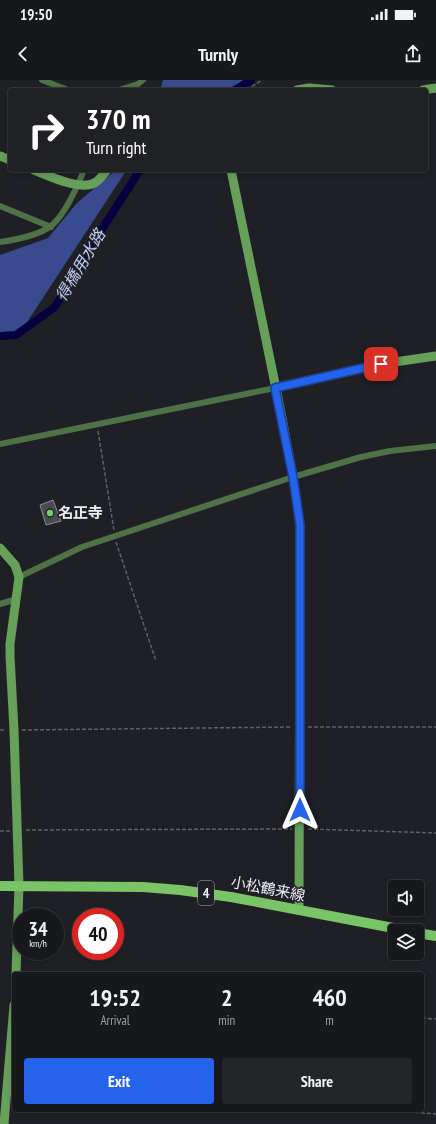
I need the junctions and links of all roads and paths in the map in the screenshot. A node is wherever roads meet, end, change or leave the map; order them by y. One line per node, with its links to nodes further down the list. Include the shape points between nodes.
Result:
1 (42, 80): 4 (street)
2 (143, 80): 5 (street)
3 (262, 80): 6 (path)
4 (63, 88)
5 (125, 88)
6 (250, 88)
7 (40, 172): 11 (street)
8 (83, 172): 11 (street)
9 (105, 172): 11 (street, via 95,183)
10 (232, 172): 16 (street)
11 (78, 184): 13 (street)
12 (0, 206): 13 (street)
13 (50, 226): 14 (street, via 38,232)
14 (0, 242)
15 (436, 356): 16 (street, via 381,364)
16 (275, 388): 17 (street); 20 (street)
17 (97, 424): 18 (street); 21 (path)
18 (0, 444)
19 (436, 446): 20 (street, via 361,457)
20 (293, 477): 21 (street); 27 (street, via 300,525)
21 (115, 537): 23 (street, via 82,548); 26 (path)
22 (0, 548): 23 (street, via 15,565)
23 (19, 577): 24 (street)
24 (17, 599): 25 (street); 29 (street, via 10,644)
25 (0, 604)
26 (156, 661)
27 (300, 727): 28 (path); 29 (path); 30 (street)
28 (436, 728)
29 (14, 730): 31 (street)
30 (300, 829): 31 (path); 33 (path); 36 (street)
31 (17, 830): 32 (path); 35 (street)
32 (0, 831)
33 (436, 833)
34 (0, 886): 35 (main road, 小松鶴来線 / 4)
35 (19, 886): 36 (main road, 小松鶴来線 / 4, via 144,887 180,890); 40 (street)
36 (299, 910): 37 (main road, 小松鶴来線 / 4)
37 (388, 927)
38 (424, 934): 39 (main road)
39 (436, 936)
40 (16, 972)
41 (424, 1018): 42 (path)
42 (436, 1019)
43 (12, 1028): 46 (street)
44 (410, 1112): 45 (path)
45 (436, 1114)
46 (4, 1124)

